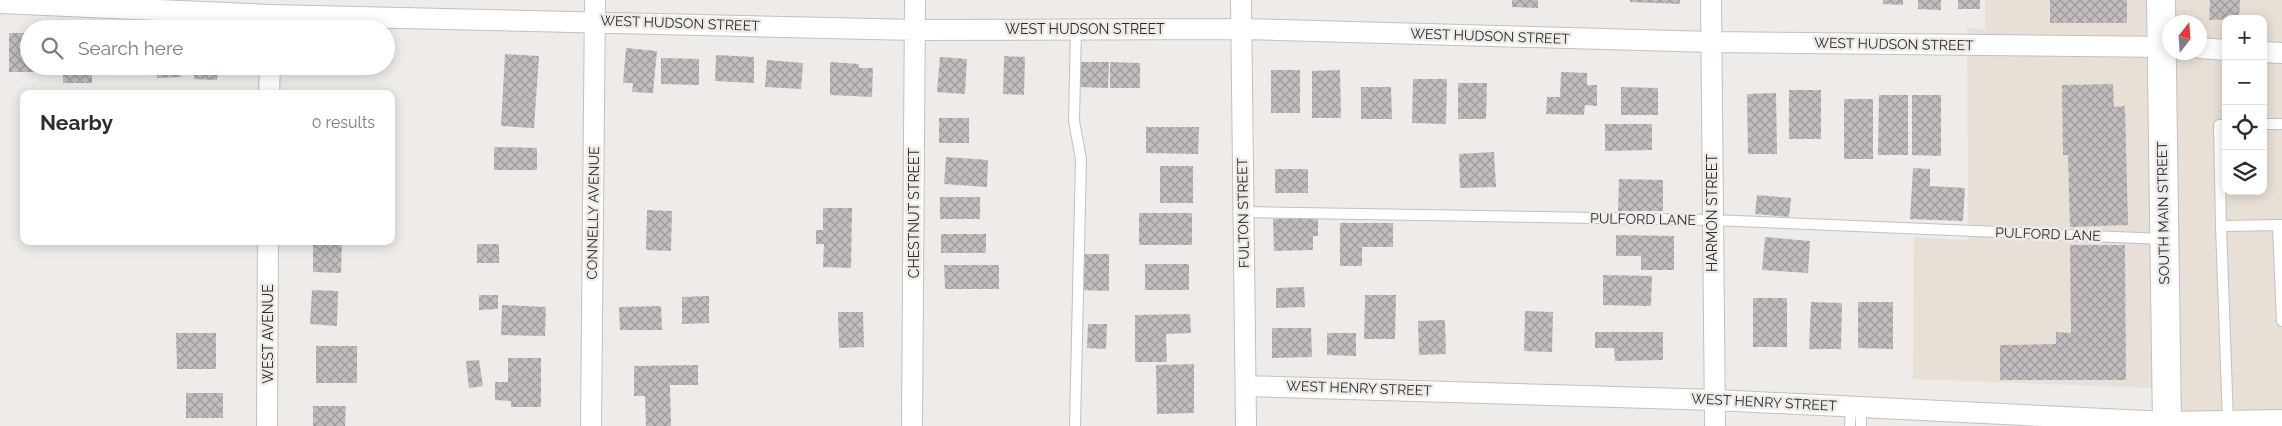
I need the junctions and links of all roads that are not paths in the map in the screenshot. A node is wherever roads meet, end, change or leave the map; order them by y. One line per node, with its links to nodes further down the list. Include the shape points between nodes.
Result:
1 (595, 0): 9 (street, CONNELLY AVENUE)
2 (915, 0): 12 (street, CHESTNUT STREET)
3 (1241, 0): 10 (street, FULTON STREET)
4 (1711, 0): 13 (street, HARMON STREET)
5 (2161, 0): 8 (main road, SOUTH MAIN STREET)
6 (0, 3): 7 (street, WEST HUDSON STREET)
7 (270, 15): 9 (street, WEST HUDSON STREET)
8 (2163, 15)
9 (595, 21): 12 (street, WEST HUDSON STREET); 39 (street, CONNELLY AVENUE)
10 (1242, 28): 11 (street, WEST HUDSON STREET); 13 (street, WEST HUDSON STREET); 25 (street, FULTON STREET)
11 (1076, 29): 12 (street, WEST HUDSON STREET); 41 (lane, via 1074,121 1081,159)
12 (915, 30): 40 (street, CHESTNUT STREET)
13 (1711, 42): 14 (street, WEST HUDSON STREET); 26 (street, HARMON STREET)
14 (2162, 47)
15 (2207, 49): 16 (street)
16 (2222, 50)
17 (2267, 52): 18 (street)
18 (2282, 53)
19 (2166, 60): 29 (main road, SOUTH MAIN STREET)
20 (270, 75): 21 (street)
21 (269, 90)
22 (2267, 124): 23 (lane)
23 (2282, 124)
24 (2222, 125): 28 (lane, via 2219,125)
25 (1243, 212): 26 (lane, PULFORD LANE); 32 (street, FULTON STREET)
26 (1712, 220): 29 (lane, PULFORD LANE); 33 (street, HARMON STREET)
27 (2280, 224): 28 (lane); 31 (lane)
28 (2220, 226): 36 (lane)
29 (2164, 239): 37 (main road, SOUTH MAIN STREET)
30 (268, 245): 38 (street, WEST AVENUE)
31 (2282, 321)
32 (1246, 386): 33 (street, WEST HENRY STREET); 42 (street, FULTON STREET)
33 (1715, 400): 34 (street, WEST HENRY STREET); 43 (street, HARMON STREET)
34 (1856, 416): 37 (street, WEST HENRY STREET)
35 (2282, 420): 36 (street, WEST HENRY STREET)
36 (2228, 422): 37 (street, WEST HENRY STREET)
37 (2167, 424)
38 (267, 426)
39 (591, 426)
40 (912, 426)
41 (1075, 426)
42 (1246, 426)
43 (1715, 426)

